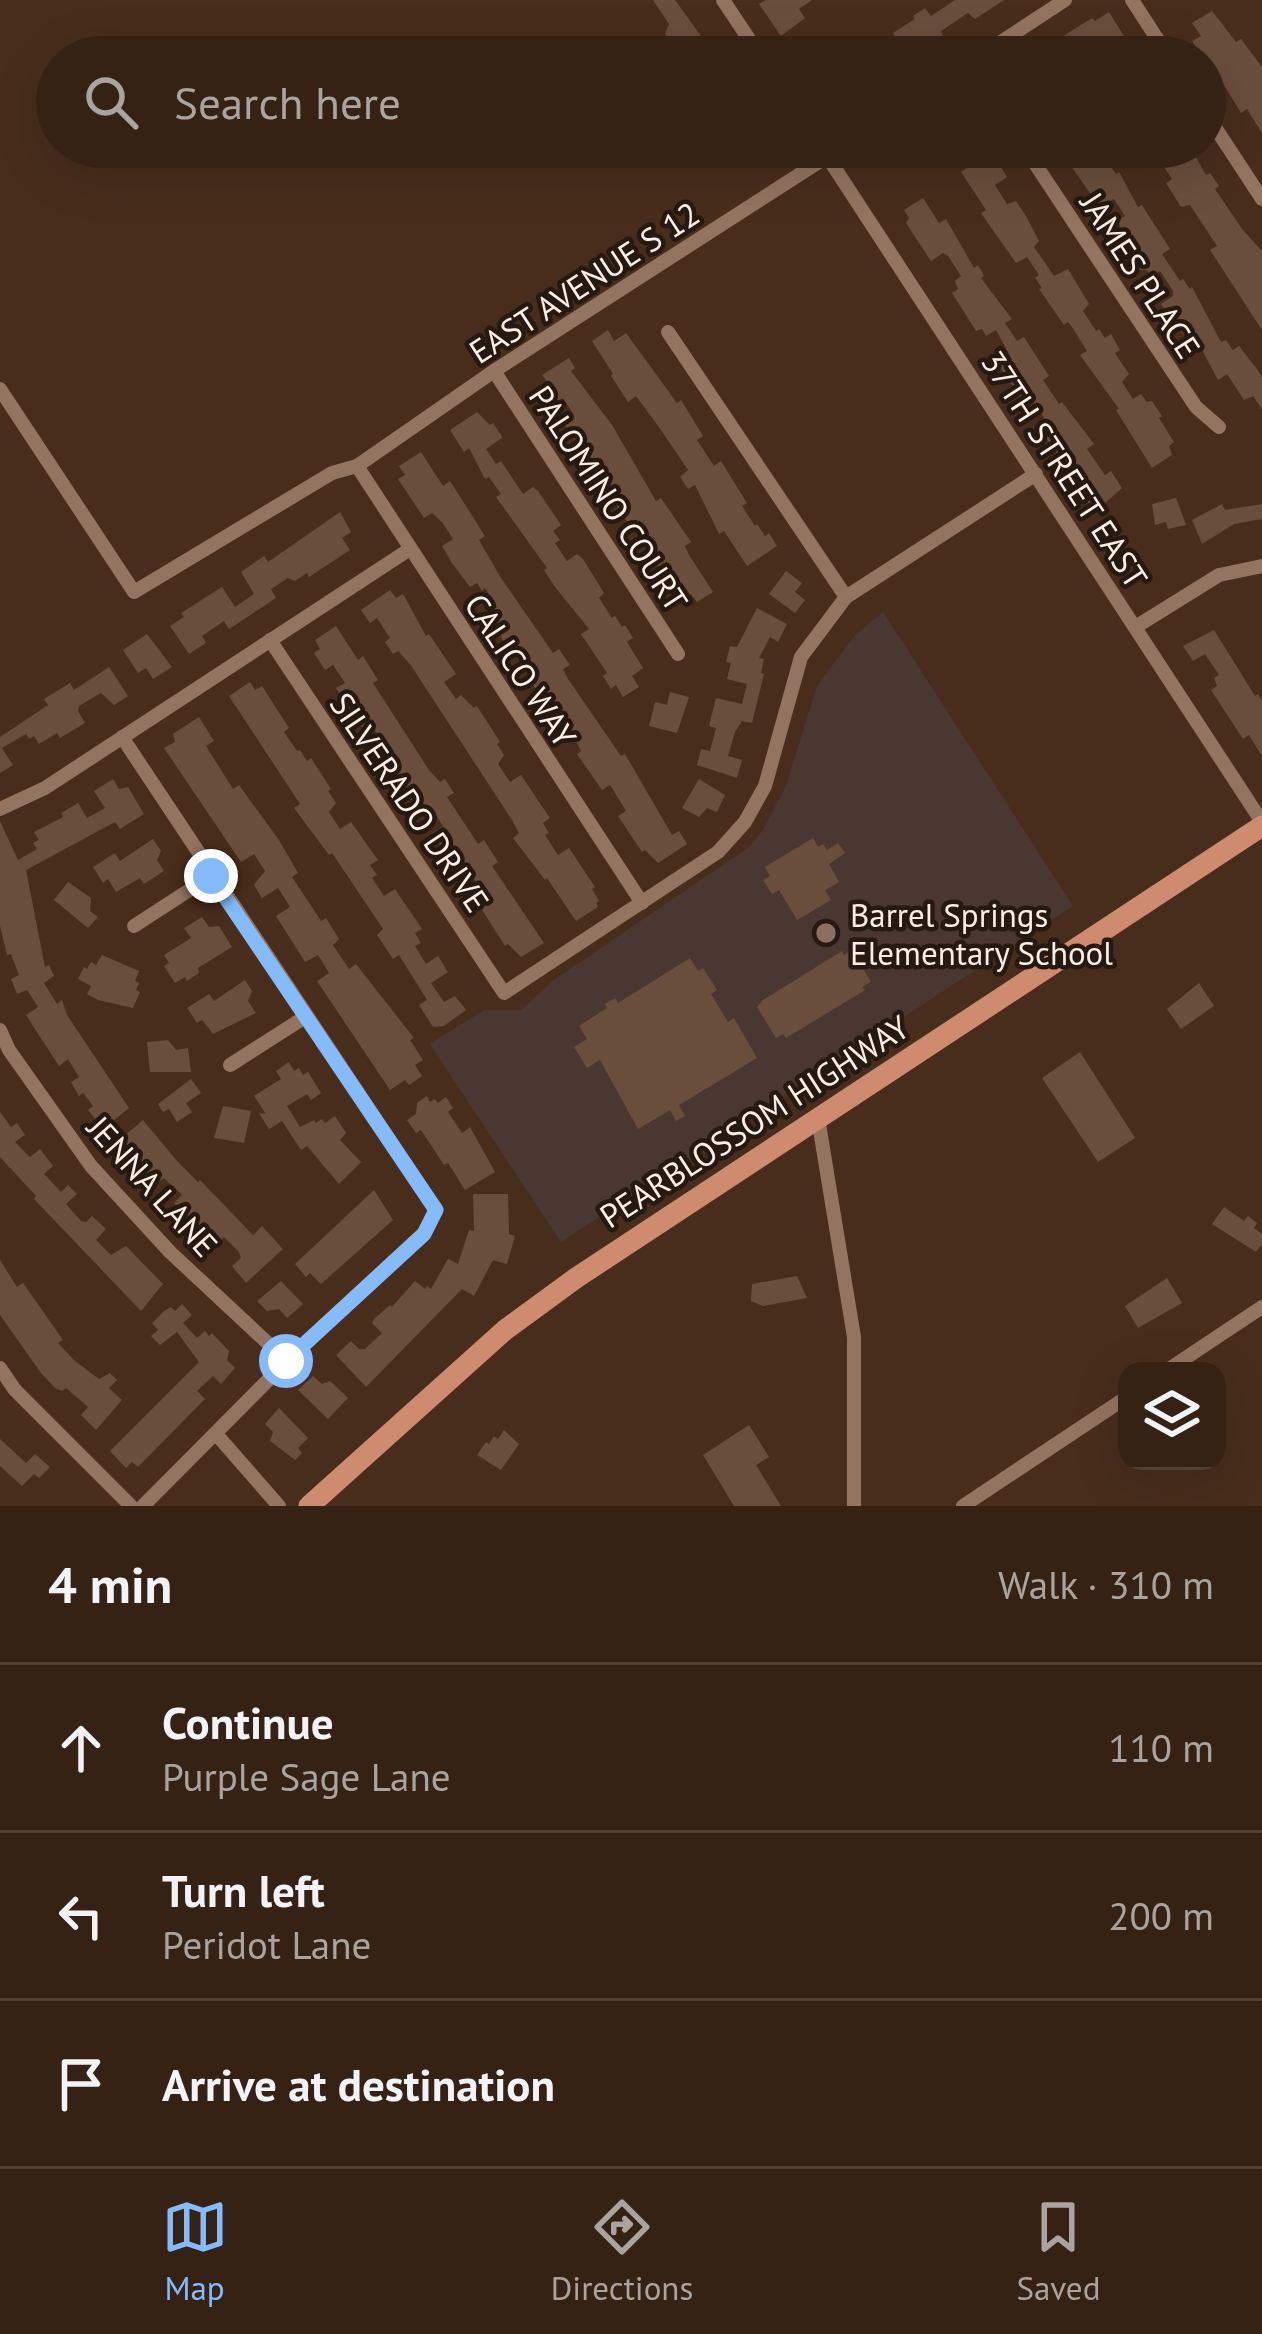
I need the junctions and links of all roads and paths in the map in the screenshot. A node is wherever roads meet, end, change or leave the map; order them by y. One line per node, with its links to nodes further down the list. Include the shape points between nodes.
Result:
1 (723, 0): 4 (street)
2 (1065, 0): 5 (street)
3 (1132, 0): 6 (street)
4 (747, 36)
5 (1010, 36)
6 (1155, 36)
7 (1226, 144): 11 (street)
8 (800, 168): 13 (street, EAST AVENUE S 12)
9 (835, 168): 17 (street, 37TH STREET EAST)
10 (1038, 168): 15 (street, JAMES PLACE, via 1196,407)
11 (1262, 199)
12 (668, 332): 20 (street)
13 (494, 371): 16 (street, EAST AVENUE S 12); 23 (street, PALOMINO COURT)
14 (0, 389): 16 (street, EAST AVENUE S 12, via 134,592)
15 (1219, 427)
16 (356, 466): 18 (street, CALICO WAY)
17 (1036, 474): 20 (street); 21 (street, 37TH STREET EAST)
18 (410, 549): 22 (street); 28 (street, CALICO WAY)
19 (1262, 566): 21 (street, via 1220,574)
20 (846, 597): 28 (street, via 801,656 765,786 745,822 718,852)
21 (1137, 626): 26 (street, 37TH STREET EAST)
22 (270, 640): 24 (street); 28 (street, SILVERADO DRIVE, via 504,993)
23 (678, 654)
24 (122, 737): 25 (street); 27 (street)
25 (0, 809)
26 (1262, 824): 33 (main road, PEARBLOSSOM HIGHWAY)
27 (211, 876): 29 (street); 30 (street)
28 (642, 903)
29 (134, 926)
30 (304, 1017): 32 (street); 35 (street, via 436,1210 424,1234)
31 (0, 1030): 35 (street, JENNA LANE, via 91,1166)
32 (230, 1065)
33 (818, 1118): 43 (main road, PEARBLOSSOM HIGHWAY, via 505,1330); 44 (street, via 854,1336)
34 (1262, 1307): 36 (street)
35 (286, 1361): 39 (street)
36 (1180, 1362)
37 (0, 1368): 40 (street)
38 (1118, 1403): 45 (street)
39 (216, 1435): 41 (street); 42 (street)
40 (131, 1506)
41 (143, 1506)
42 (279, 1506)
43 (309, 1506)
44 (854, 1506)
45 (963, 1506)

